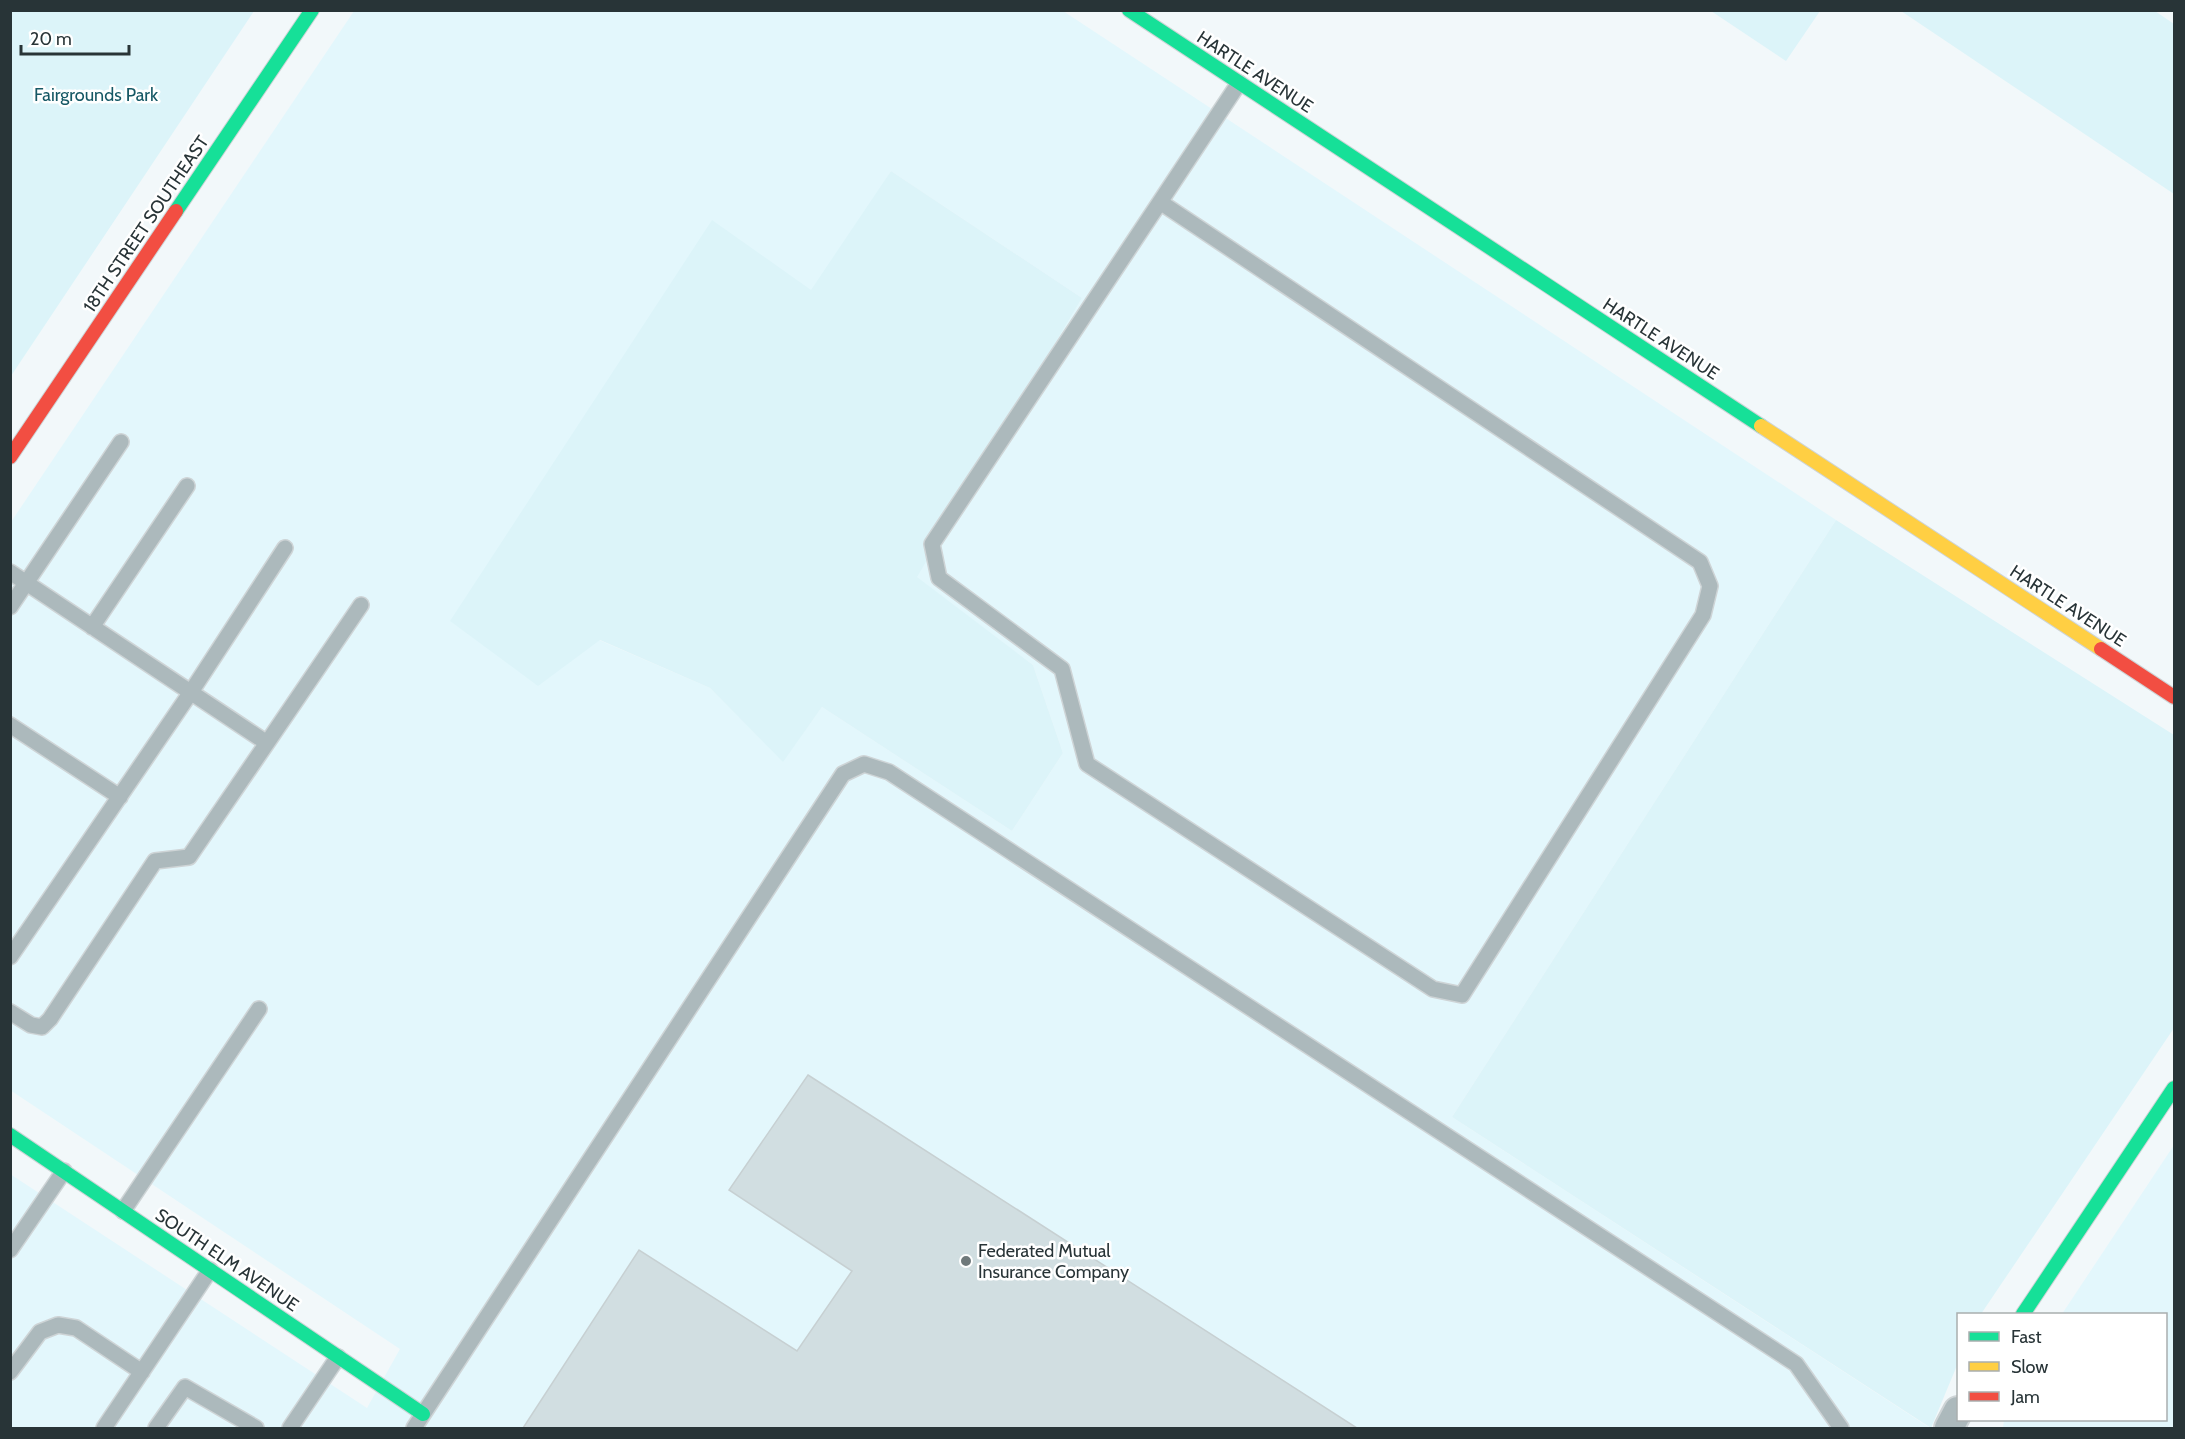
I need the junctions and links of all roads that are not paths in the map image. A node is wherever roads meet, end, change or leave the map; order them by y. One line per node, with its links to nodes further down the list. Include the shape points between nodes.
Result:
1 (312, 10): 6 (street, 18TH STREET SOUTHEAST)
2 (1129, 10): 3 (street, HARTLE AVENUE)
3 (1239, 83): 4 (lane); 15 (street, HARTLE AVENUE)
4 (1160, 202): 4 (lane, via 1700,562 1710,586 1703,615 1462,994 1433,989 1087,764 1062,669 939,578 932,544)
5 (121, 442): 10 (lane)
6 (10, 457)
7 (187, 486): 13 (lane)
8 (285, 548): 14 (lane)
9 (10, 572): 10 (lane)
10 (27, 583): 12 (lane); 13 (lane)
11 (361, 605): 17 (lane)
12 (10, 607)
13 (92, 627): 14 (lane)
14 (191, 692): 17 (lane); 18 (lane)
15 (2175, 698)
16 (10, 725): 18 (lane)
17 (267, 743): 21 (lane, via 189,857 155,861 50,1019 42,1027 32,1026)
18 (120, 797): 19 (lane)
19 (10, 957)
20 (259, 1009): 25 (lane)
21 (10, 1012)
22 (2175, 1088): 28 (street)
23 (10, 1135): 24 (street, SOUTH ELM AVENUE)
24 (64, 1171): 25 (street, SOUTH ELM AVENUE); 26 (lane)
25 (123, 1211): 27 (street, SOUTH ELM AVENUE)
26 (10, 1250)
27 (210, 1270): 29 (street, SOUTH ELM AVENUE); 31 (lane)
28 (2024, 1313)
29 (338, 1357): 32 (street, SOUTH ELM AVENUE); 37 (lane)
30 (10, 1372): 31 (lane, via 40,1332 58,1325 76,1328)
31 (142, 1372): 34 (lane)
32 (423, 1414): 38 (lane); 39 (lane, via 843,774 864,764 889,772 1796,1364)
33 (1957, 1414): 40 (street)
34 (104, 1428)
35 (156, 1428): 36 (lane, via 185,1387)
36 (256, 1428)
37 (290, 1428)
38 (414, 1428)
39 (1841, 1428)
40 (1949, 1428)

